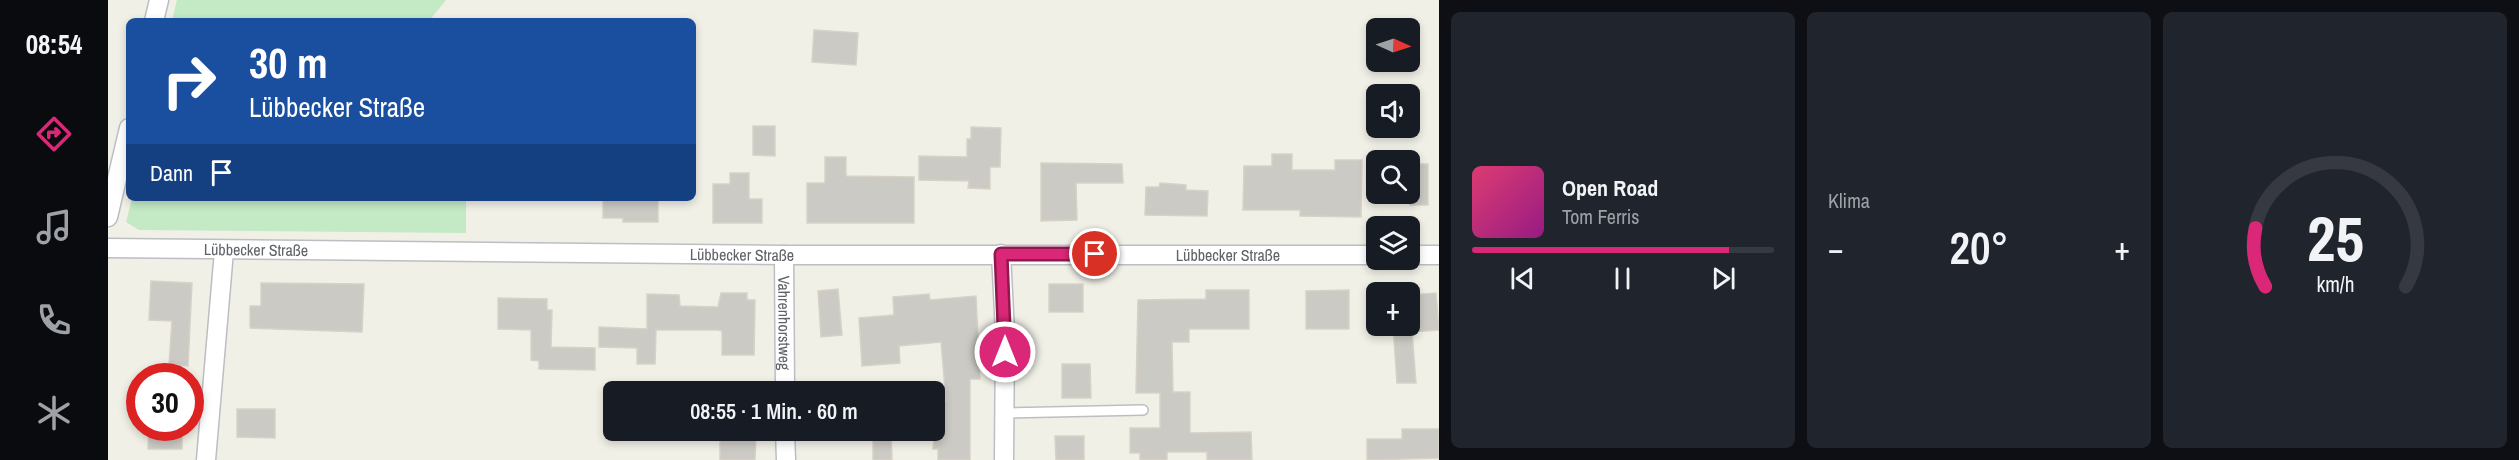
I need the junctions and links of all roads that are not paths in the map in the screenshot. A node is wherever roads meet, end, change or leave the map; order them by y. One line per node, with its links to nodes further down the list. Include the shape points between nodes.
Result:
1 (159, 0): 2 (street)
2 (155, 18)
3 (126, 141): 4 (street)
4 (108, 217)
5 (108, 248): 6 (street, Lübbecker Straße)
6 (224, 251): 8 (street, Lübbecker Straße); 16 (street)
7 (1001, 254): 8 (street, Lübbecker Straße); 9 (street, Lübbecker Straße); 14 (street)
8 (784, 255): 12 (street, Vahrenhorstweg)
9 (1366, 255)
10 (1420, 255): 11 (street)
11 (1439, 255)
12 (785, 381)
13 (1143, 410): 14 (lane)
14 (1004, 414): 18 (street)
15 (785, 441): 17 (street)
16 (206, 460)
17 (786, 460)
18 (1004, 460)

